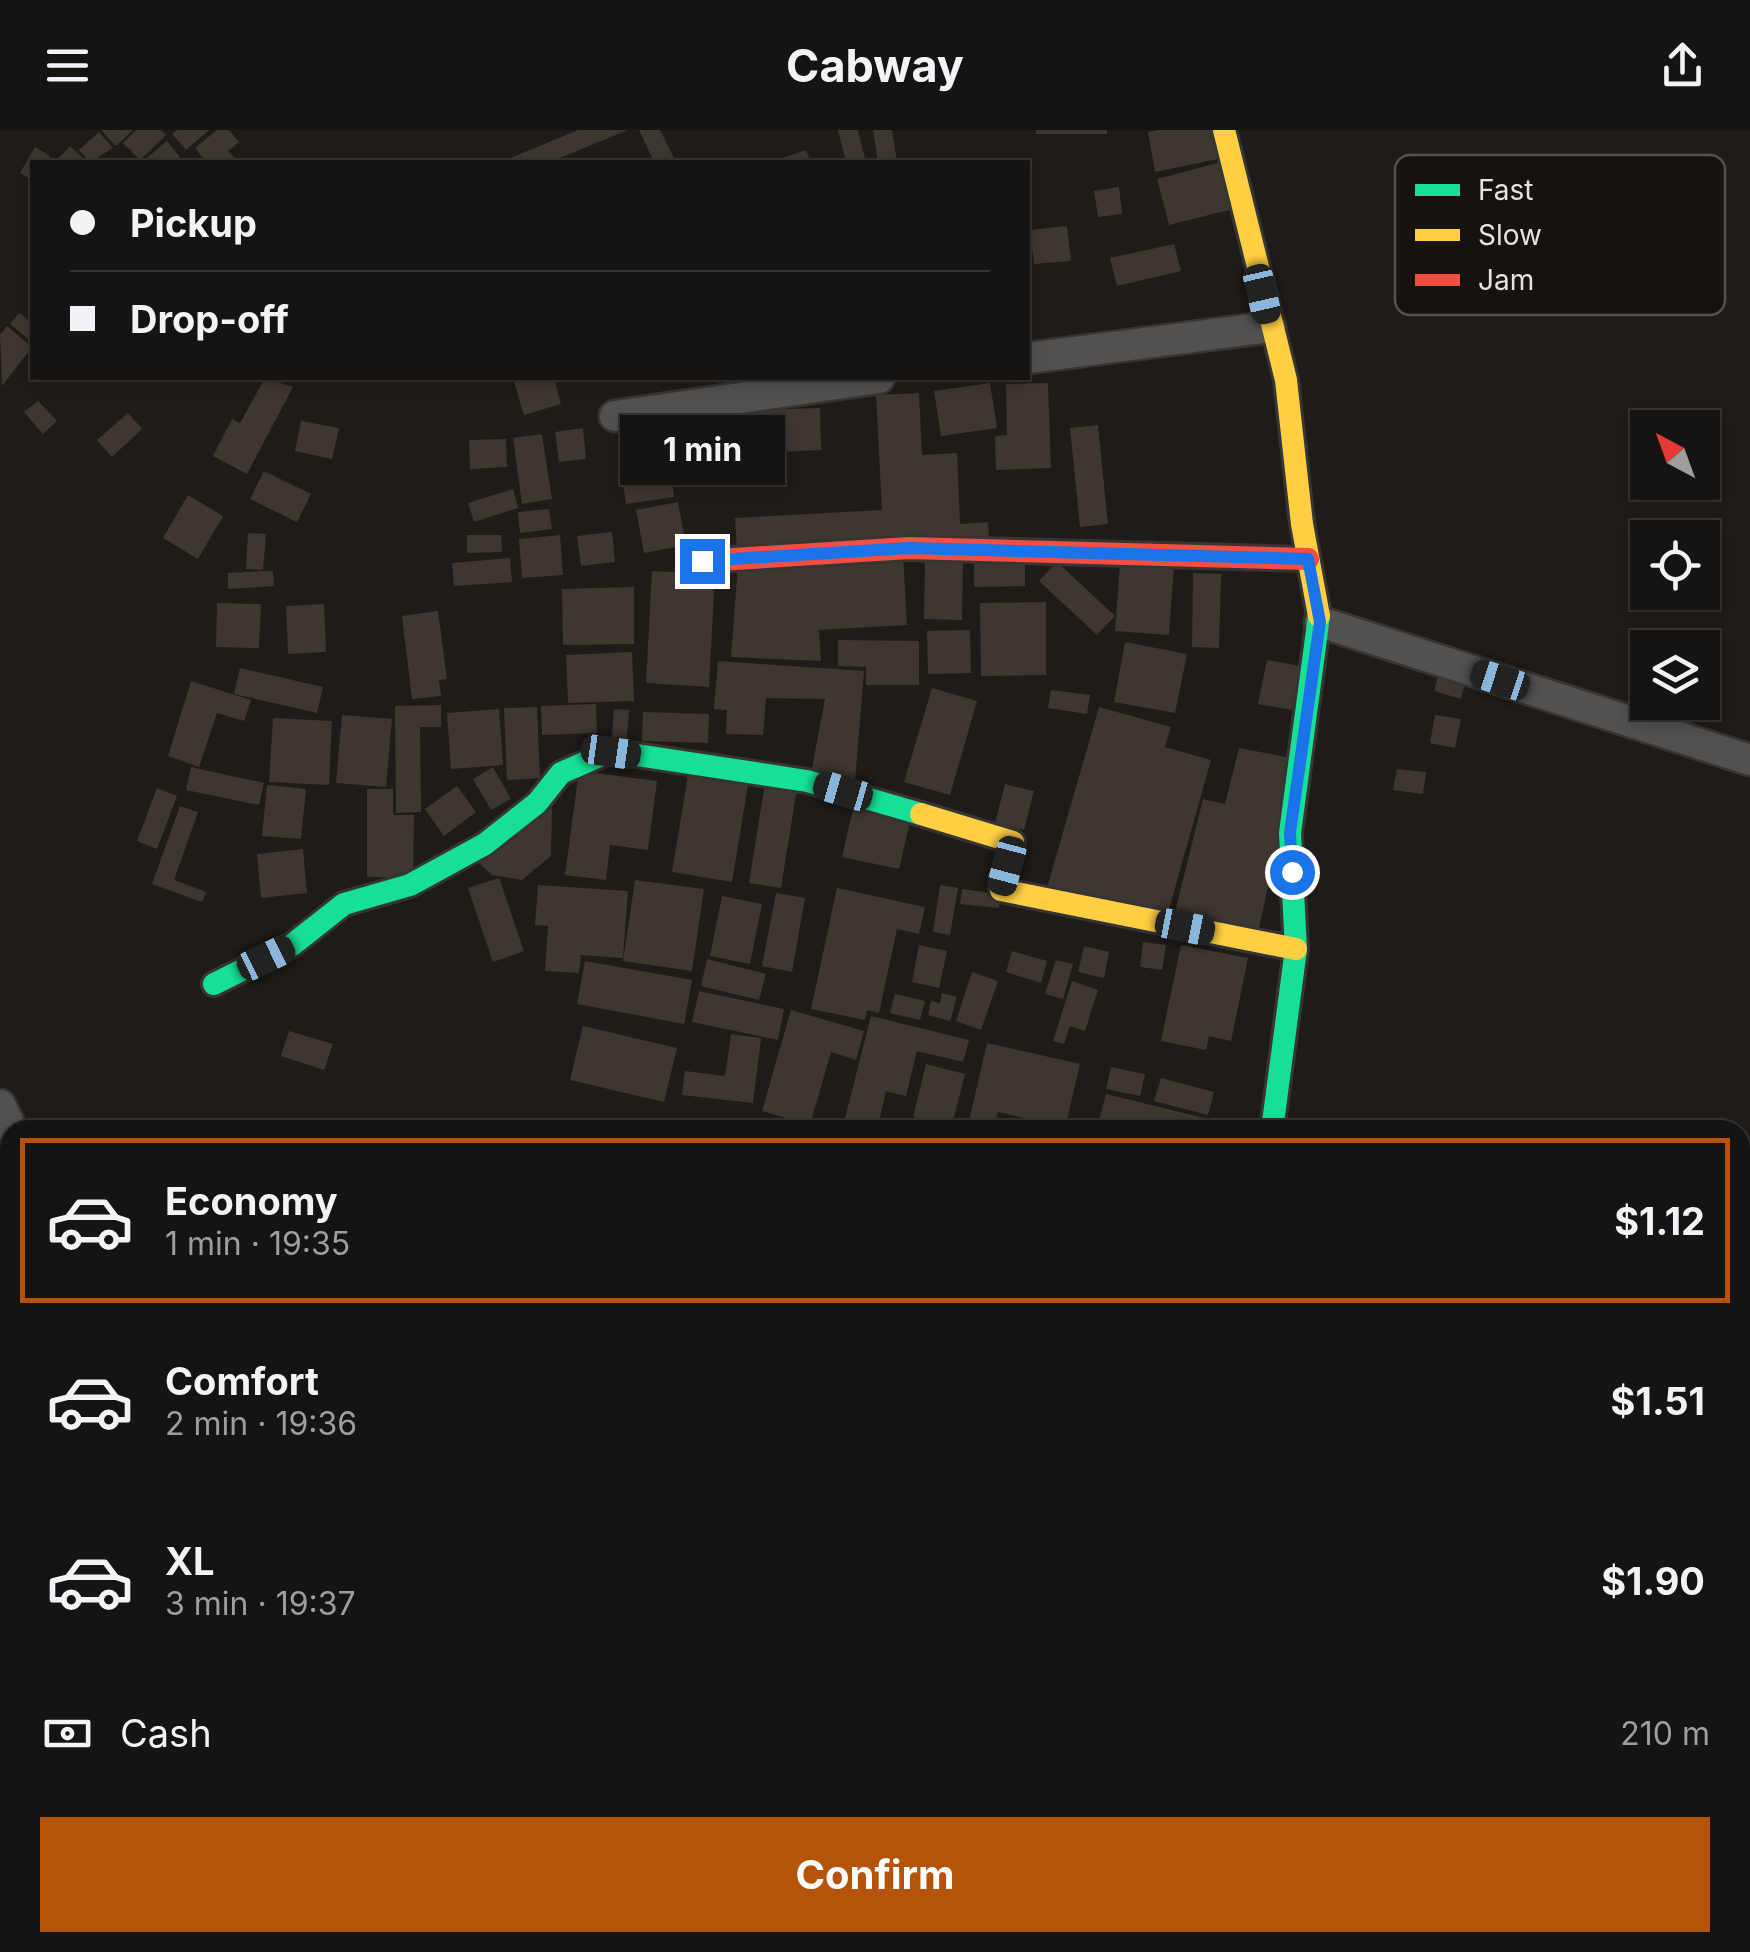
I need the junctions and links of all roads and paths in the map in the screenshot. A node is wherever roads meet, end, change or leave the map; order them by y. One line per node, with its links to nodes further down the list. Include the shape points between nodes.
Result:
1 (1224, 130): 2 (street)
2 (1270, 327): 3 (street); 6 (street, via 1286,380)
3 (1030, 358)
4 (864, 380): 5 (street)
5 (615, 416)
6 (1308, 559): 7 (street, via 909,548); 8 (street)
7 (702, 561)
8 (1320, 622): 9 (street); 10 (street, via 1290,833)
9 (1750, 760)
10 (1296, 949): 11 (street, via 1001,890 1013,842 985,832 807,781 611,752 561,773 537,803 485,844 410,885 344,904 292,945); 12 (street)
11 (214, 984)
12 (1273, 1120)

